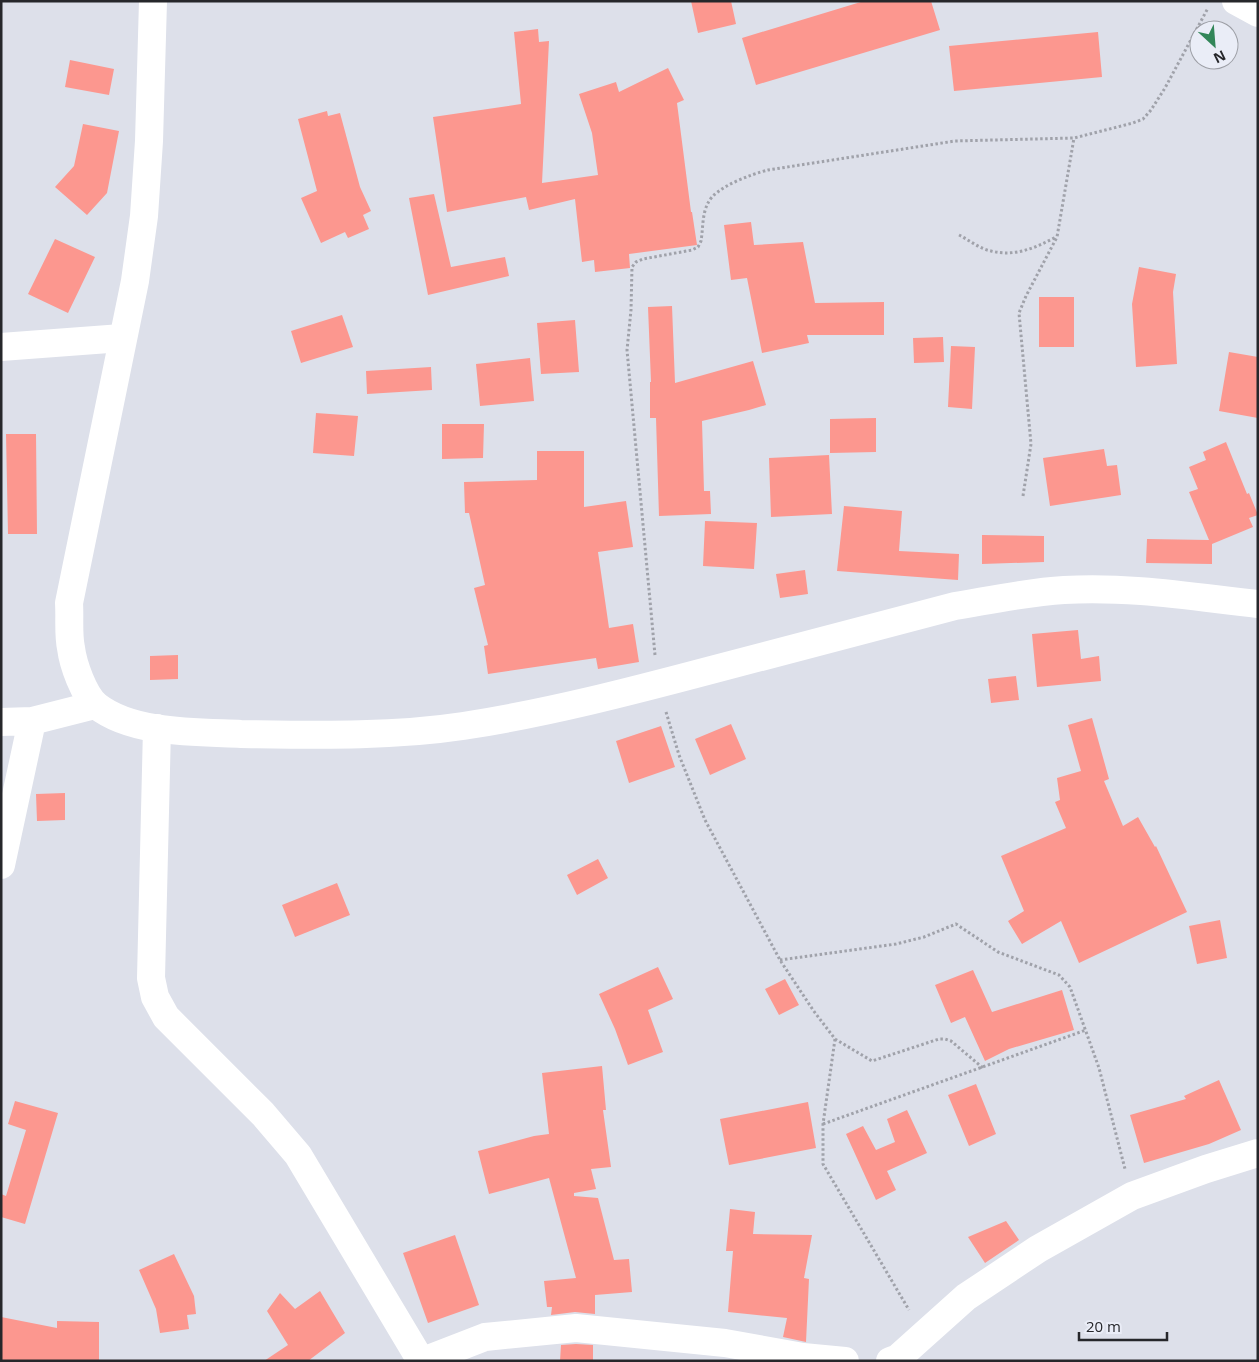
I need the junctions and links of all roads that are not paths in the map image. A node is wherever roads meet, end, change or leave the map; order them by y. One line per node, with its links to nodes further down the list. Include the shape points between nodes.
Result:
1 (153, 1): 4 (street, via 144,216 135,281)
2 (1236, 1): 3 (street)
3 (1258, 13)
4 (122, 338): 5 (street); 7 (street, via 69,604 70,648 81,683)
5 (1, 347)
6 (1258, 604): 10 (street, via 1125,590 1064,590 955,606 658,684 547,711 462,726 379,734 313,735)
7 (95, 705): 8 (street); 10 (street, via 123,721)
8 (32, 721): 9 (street); 11 (street)
9 (1, 722)
10 (157, 728): 13 (street, via 151,978 155,997 166,1017 263,1114 298,1155)
11 (1, 865)
12 (1258, 1153): 15 (street, via 1206,1168 1132,1196 1038,1249 966,1297 898,1358)
13 (422, 1361): 14 (street, via 485,1337 576,1328 725,1343)
14 (845, 1361)
15 (890, 1361)

